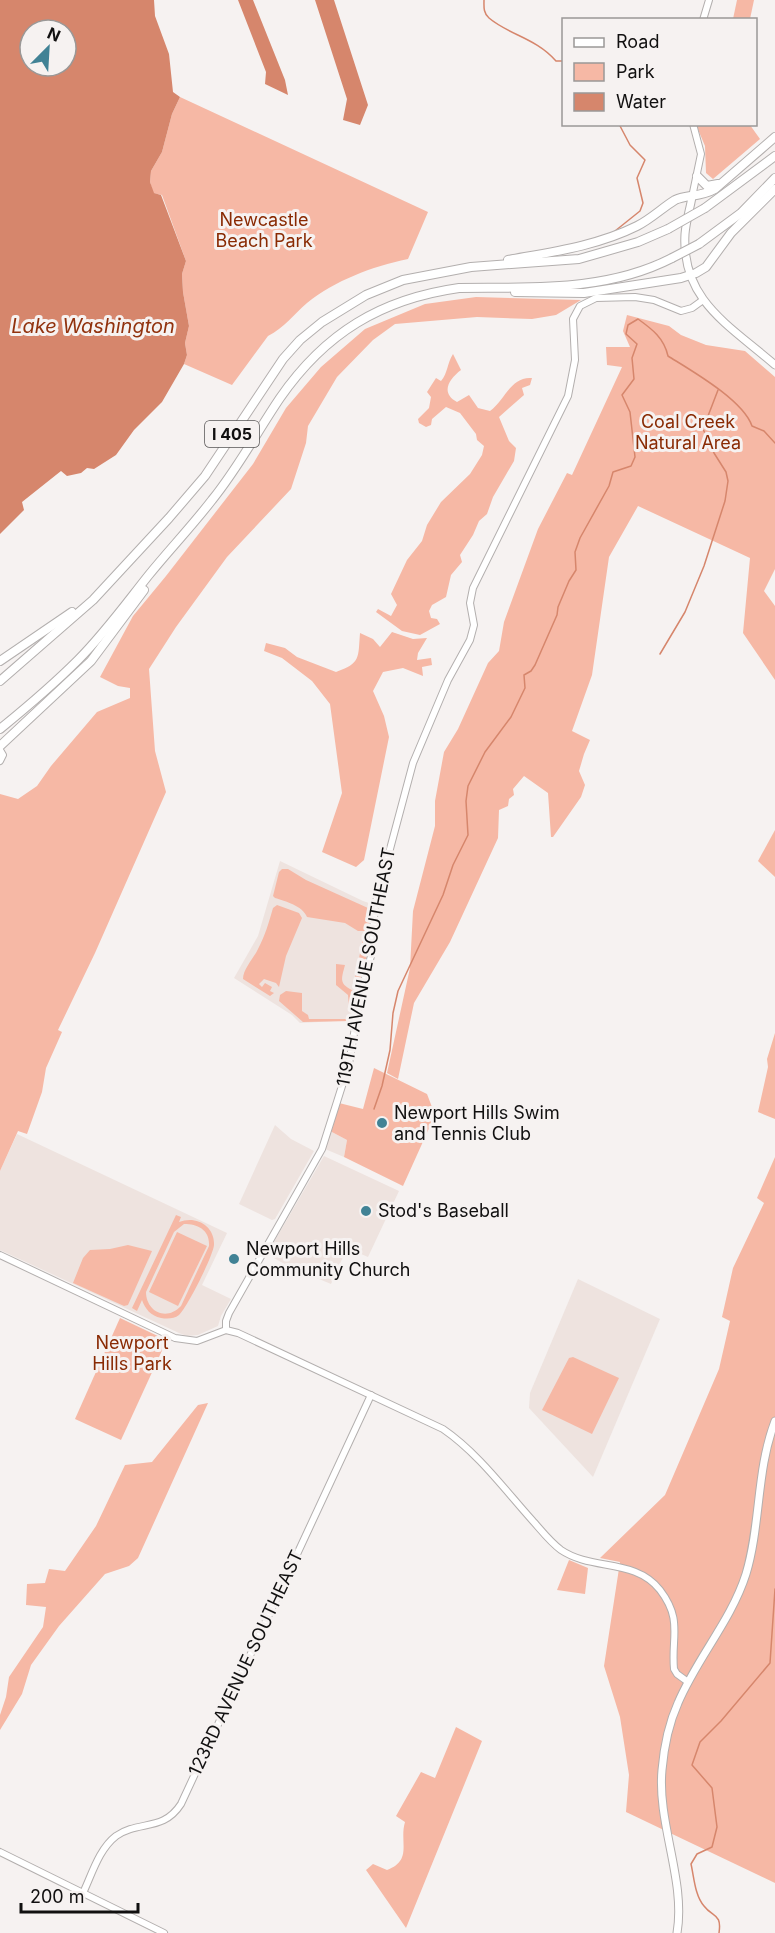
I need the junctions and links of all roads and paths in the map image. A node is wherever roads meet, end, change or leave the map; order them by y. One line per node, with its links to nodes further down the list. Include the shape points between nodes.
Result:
1 (709, 0): 2 (street)
2 (704, 18)
3 (694, 126): 6 (street, via 700,150)
4 (775, 137): 8 (highway)
5 (775, 156): 11 (highway, I 405, bridge, via 705,207 638,242 579,259)
6 (697, 176): 8 (highway, via 707,186); 10 (street)
7 (775, 178): 13 (highway, I 405, bridge, via 741,213 699,244 623,276 581,284)
8 (724, 181): 10 (highway, via 709,192)
9 (775, 189): 12 (highway, via 731,233 703,270)
10 (692, 197): 11 (highway, via 676,200 647,221 607,239); 12 (main road, via 685,234)
11 (479, 267): 17 (highway, I 405, via 403,280 366,295 300,340 266,382 205,476)
12 (690, 276): 13 (highway, via 584,293); 14 (main road)
13 (459, 288): 16 (highway, I 405, via 387,306 346,329 318,351 282,396)
14 (703, 300): 15 (main road); 24 (street, 119TH AVENUE SOUTHEAST, via 681,311 649,298 623,297 590,304 579,314 574,327 575,360 568,396 473,588 470,603 474,625 470,640 415,756 375,905 371,956 349,1064 322,1149 229,1313)
15 (775, 365)
16 (214, 498): 20 (highway, I 405, via 108,628 40,696); 21 (highway, via 207,513 152,578 91,661)
17 (93, 600): 18 (highway); 19 (highway, I 405)
18 (0, 661)
19 (0, 681)
20 (0, 729)
21 (0, 748): 22 (street)
22 (0, 761)
23 (0, 1255): 24 (street, via 175,1338 197,1341)
24 (226, 1330): 25 (street)
25 (371, 1395): 27 (street, via 457,1439 564,1552 626,1568 655,1584 674,1616 674,1669); 29 (street, 123RD AVENUE SOUTHEAST, via 181,1804 164,1822 131,1829 112,1840)
26 (775, 1422): 27 (main road, via 765,1449 746,1575 727,1617)
27 (688, 1682): 31 (main road, via 670,1727 662,1785 678,1908)
28 (0, 1852): 29 (street)
29 (83, 1893): 30 (street)
30 (164, 1933)
31 (677, 1933)

